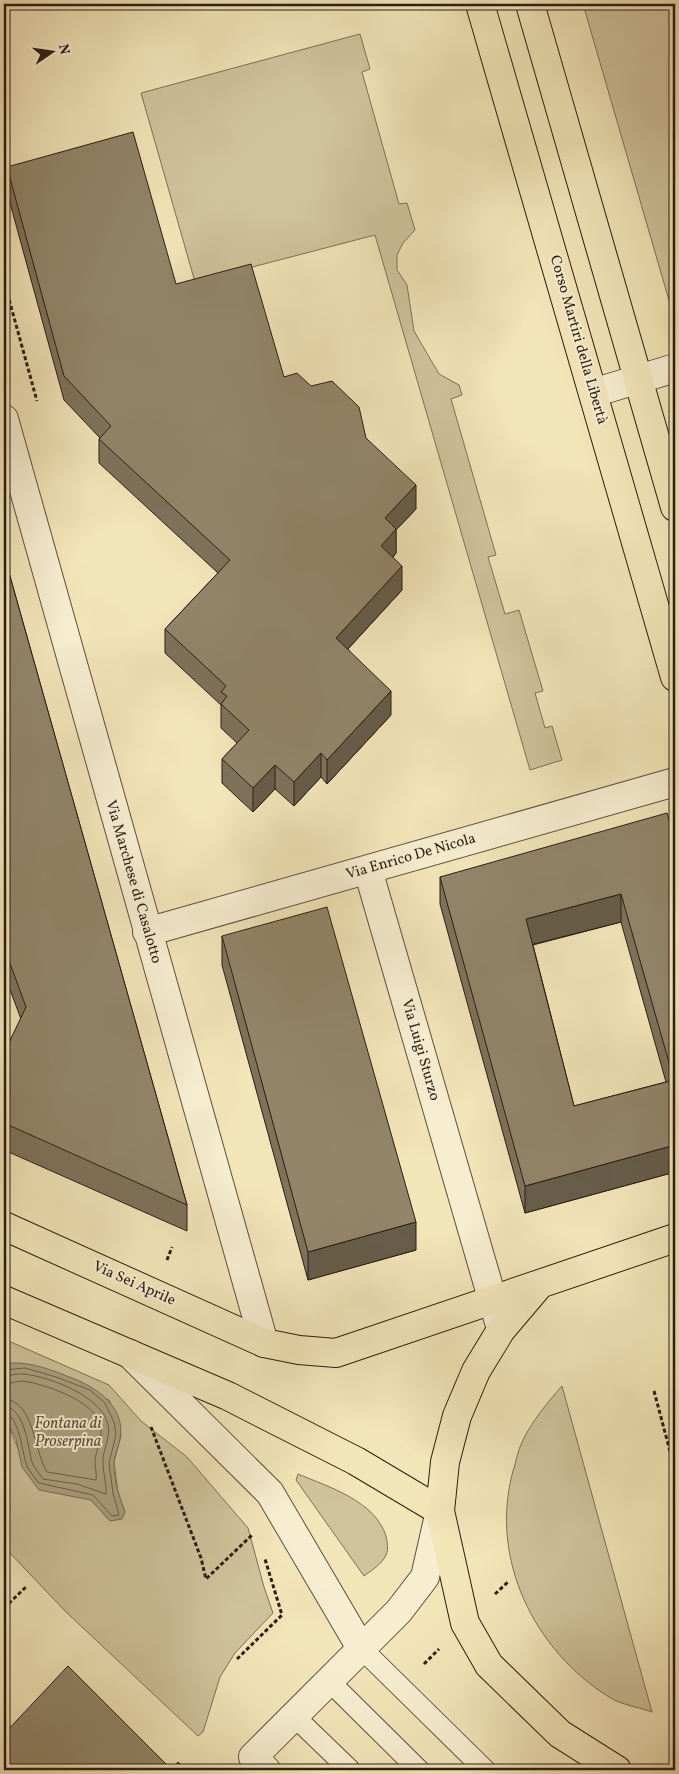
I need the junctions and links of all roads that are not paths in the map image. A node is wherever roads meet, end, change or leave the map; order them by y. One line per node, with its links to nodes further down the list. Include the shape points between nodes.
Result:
1 (480, 4): 5 (main road, Corso Martiri della Libertà)
2 (530, 4): 4 (main road)
3 (675, 368): 4 (street)
4 (638, 379): 5 (street); 7 (main road)
5 (593, 393): 8 (main road, Corso Martiri della Libertà)
6 (4, 419): 11 (street, Via Marchese di Casalotto)
7 (675, 507)
8 (675, 677)
9 (675, 782): 10 (street, Via Enrico De Nicola)
10 (368, 870): 11 (street, Via Enrico De Nicola); 15 (street, Via Luigi Sturzo)
11 (147, 932): 18 (street, Via Marchese di Casalotto)
12 (4, 1226): 18 (main road, Via Sei Aprile)
13 (675, 1238): 14 (main road, Via Sei Aprile)
14 (540, 1284): 15 (main road, Via Sei Aprile); 17 (main road)
15 (494, 1299): 17 (street, Via Luigi Sturzo); 18 (main road, Via Sei Aprile, via 336,1353)
16 (4, 1300): 19 (main road)
17 (501, 1330): 20 (main road, via 476,1371 457,1416 445,1462)
18 (264, 1343)
19 (130, 1354): 20 (main road, via 228,1396 356,1461); 21 (street, via 270,1493)
20 (440, 1510): 21 (street, via 425,1578 399,1611); 28 (main road, via 465,1623 489,1666 560,1734)
21 (361, 1648): 22 (street); 27 (lane)
22 (329, 1681): 23 (street); 26 (lane)
23 (294, 1716): 24 (street, via 253,1757); 25 (lane)
24 (266, 1770)
25 (350, 1770)
26 (418, 1770)
27 (485, 1770)
28 (617, 1770)

